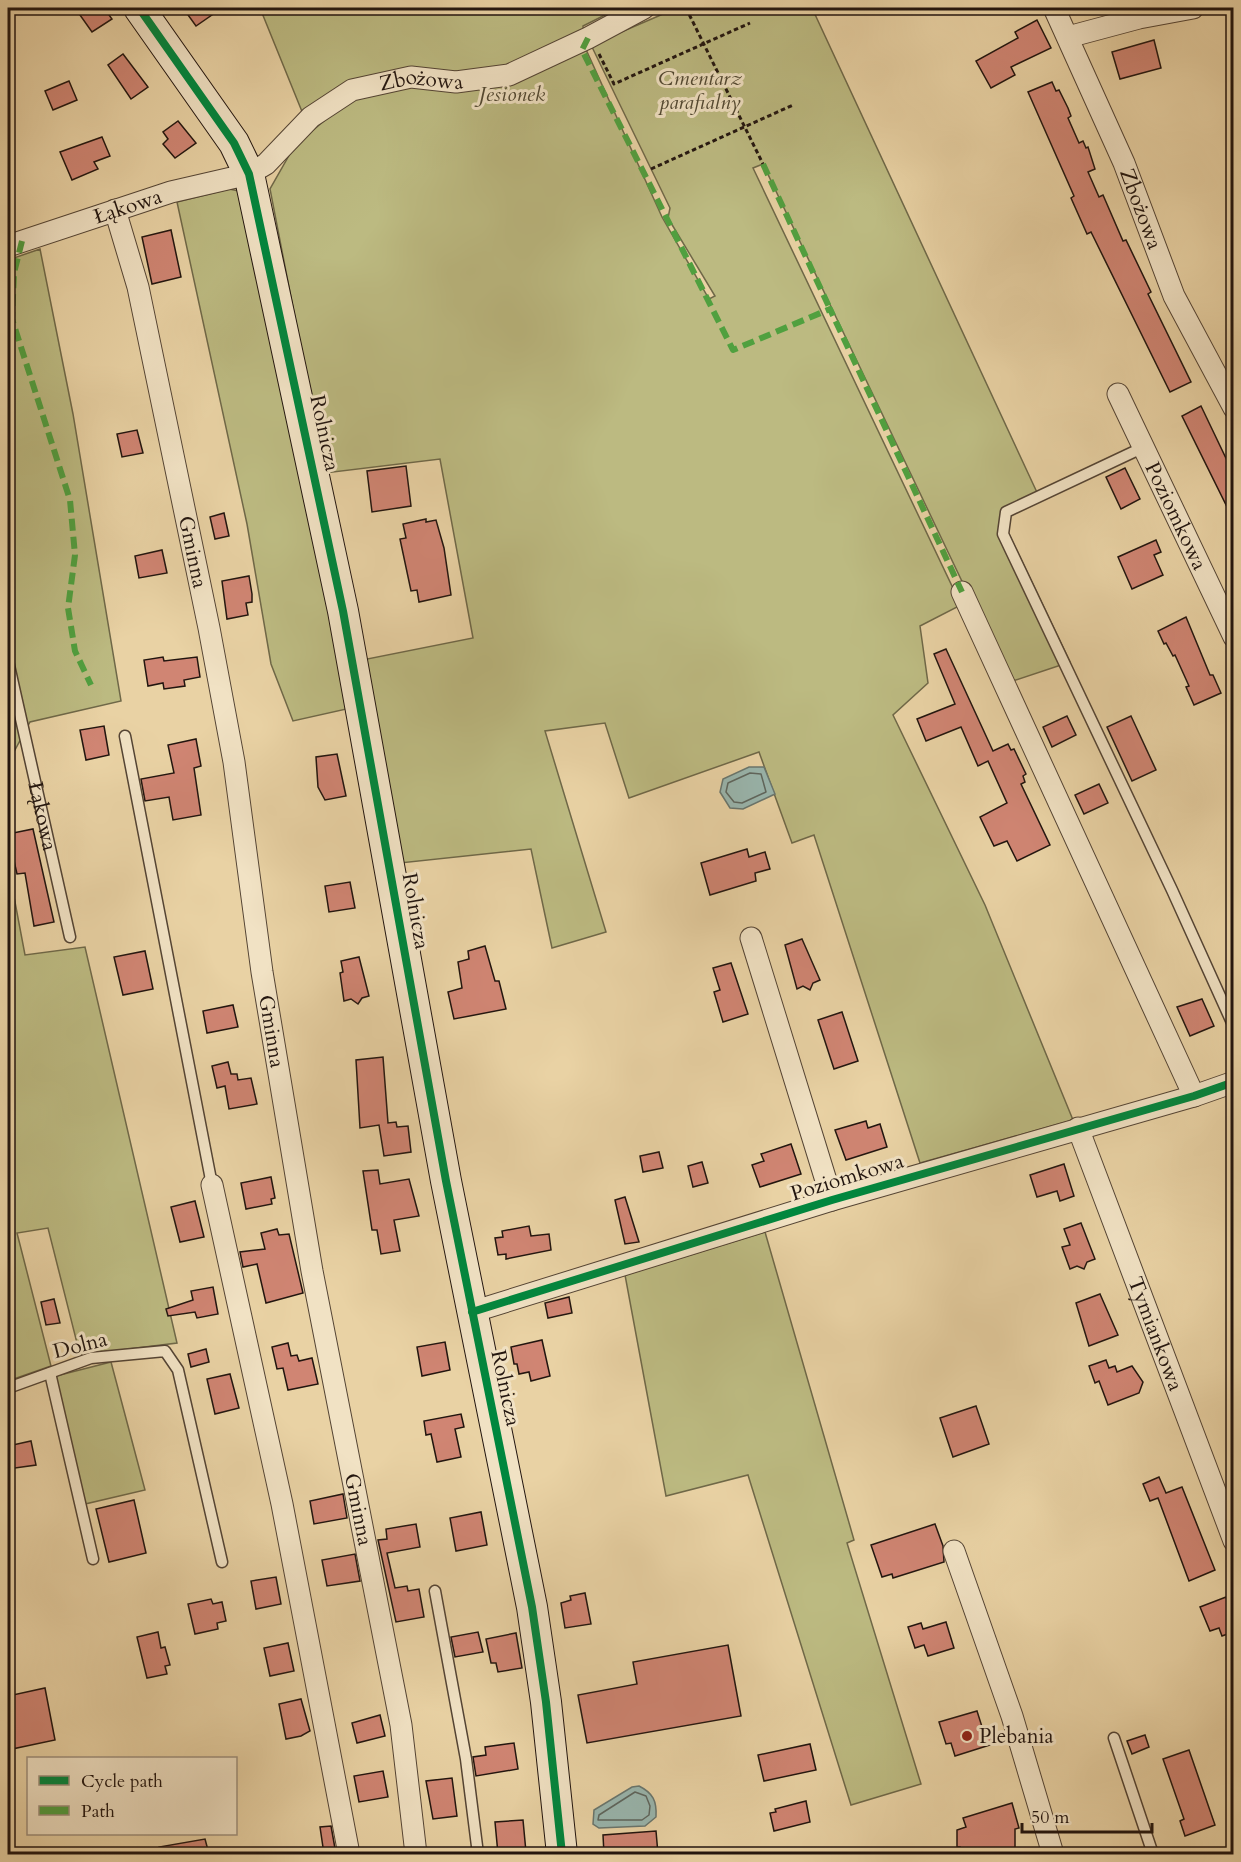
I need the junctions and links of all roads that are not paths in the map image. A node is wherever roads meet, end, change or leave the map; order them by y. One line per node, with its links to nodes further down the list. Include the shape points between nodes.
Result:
1 (139, 8): 6 (street, Rolnicza, via 234,143)
2 (644, 8): 6 (street, Zbożowa, via 509,75 456,82 411,77 352,90 311,117 266,164)
3 (1054, 8): 5 (street, Zbożowa)
4 (1193, 8): 5 (street)
5 (1068, 37): 9 (street, Zbożowa, via 1124,163 1174,297)
6 (249, 174): 7 (street, Łąkowa); 25 (street, Rolnicza, via 343,611)
7 (115, 210): 8 (street, Łąkowa); 35 (street, Gminna, via 138,287 234,762 262,972 312,1271 401,1725)
8 (8, 246)
9 (1224, 368): 11 (street, Zbożowa)
10 (1118, 394): 12 (street, Poziomkowa)
11 (1233, 408)
12 (1144, 447): 14 (street, Poziomkowa); 19 (lane, via 1006,512 1003,534)
13 (962, 591): 21 (street)
14 (1233, 637)
15 (8, 662): 17 (lane, Łąkowa)
16 (125, 736): 23 (lane)
17 (70, 937)
18 (751, 938): 24 (street)
19 (1233, 1027)
20 (1233, 1082): 21 (street, Poziomkowa)
21 (1194, 1095): 22 (street, Poziomkowa)
22 (1078, 1128): 24 (street, Poziomkowa); 28 (street, Tymiankowa)
23 (212, 1185): 34 (street, via 282,1504)
24 (832, 1200): 25 (street, Poziomkowa)
25 (472, 1312): 37 (street, Rolnicza, via 534,1618)
26 (50, 1373): 27 (lane, Dolna); 30 (lane); 31 (lane, Dolna, via 91,1358 165,1351 178,1370)
27 (8, 1388)
28 (1233, 1541)
29 (954, 1551): 38 (street, via 1012,1716)
30 (93, 1559)
31 (222, 1562)
32 (435, 1591): 36 (lane, via 466,1759)
33 (1114, 1738): 39 (lane)
34 (349, 1854)
35 (417, 1854)
36 (478, 1854)
37 (562, 1854)
38 (1053, 1854)
39 (1153, 1854)

